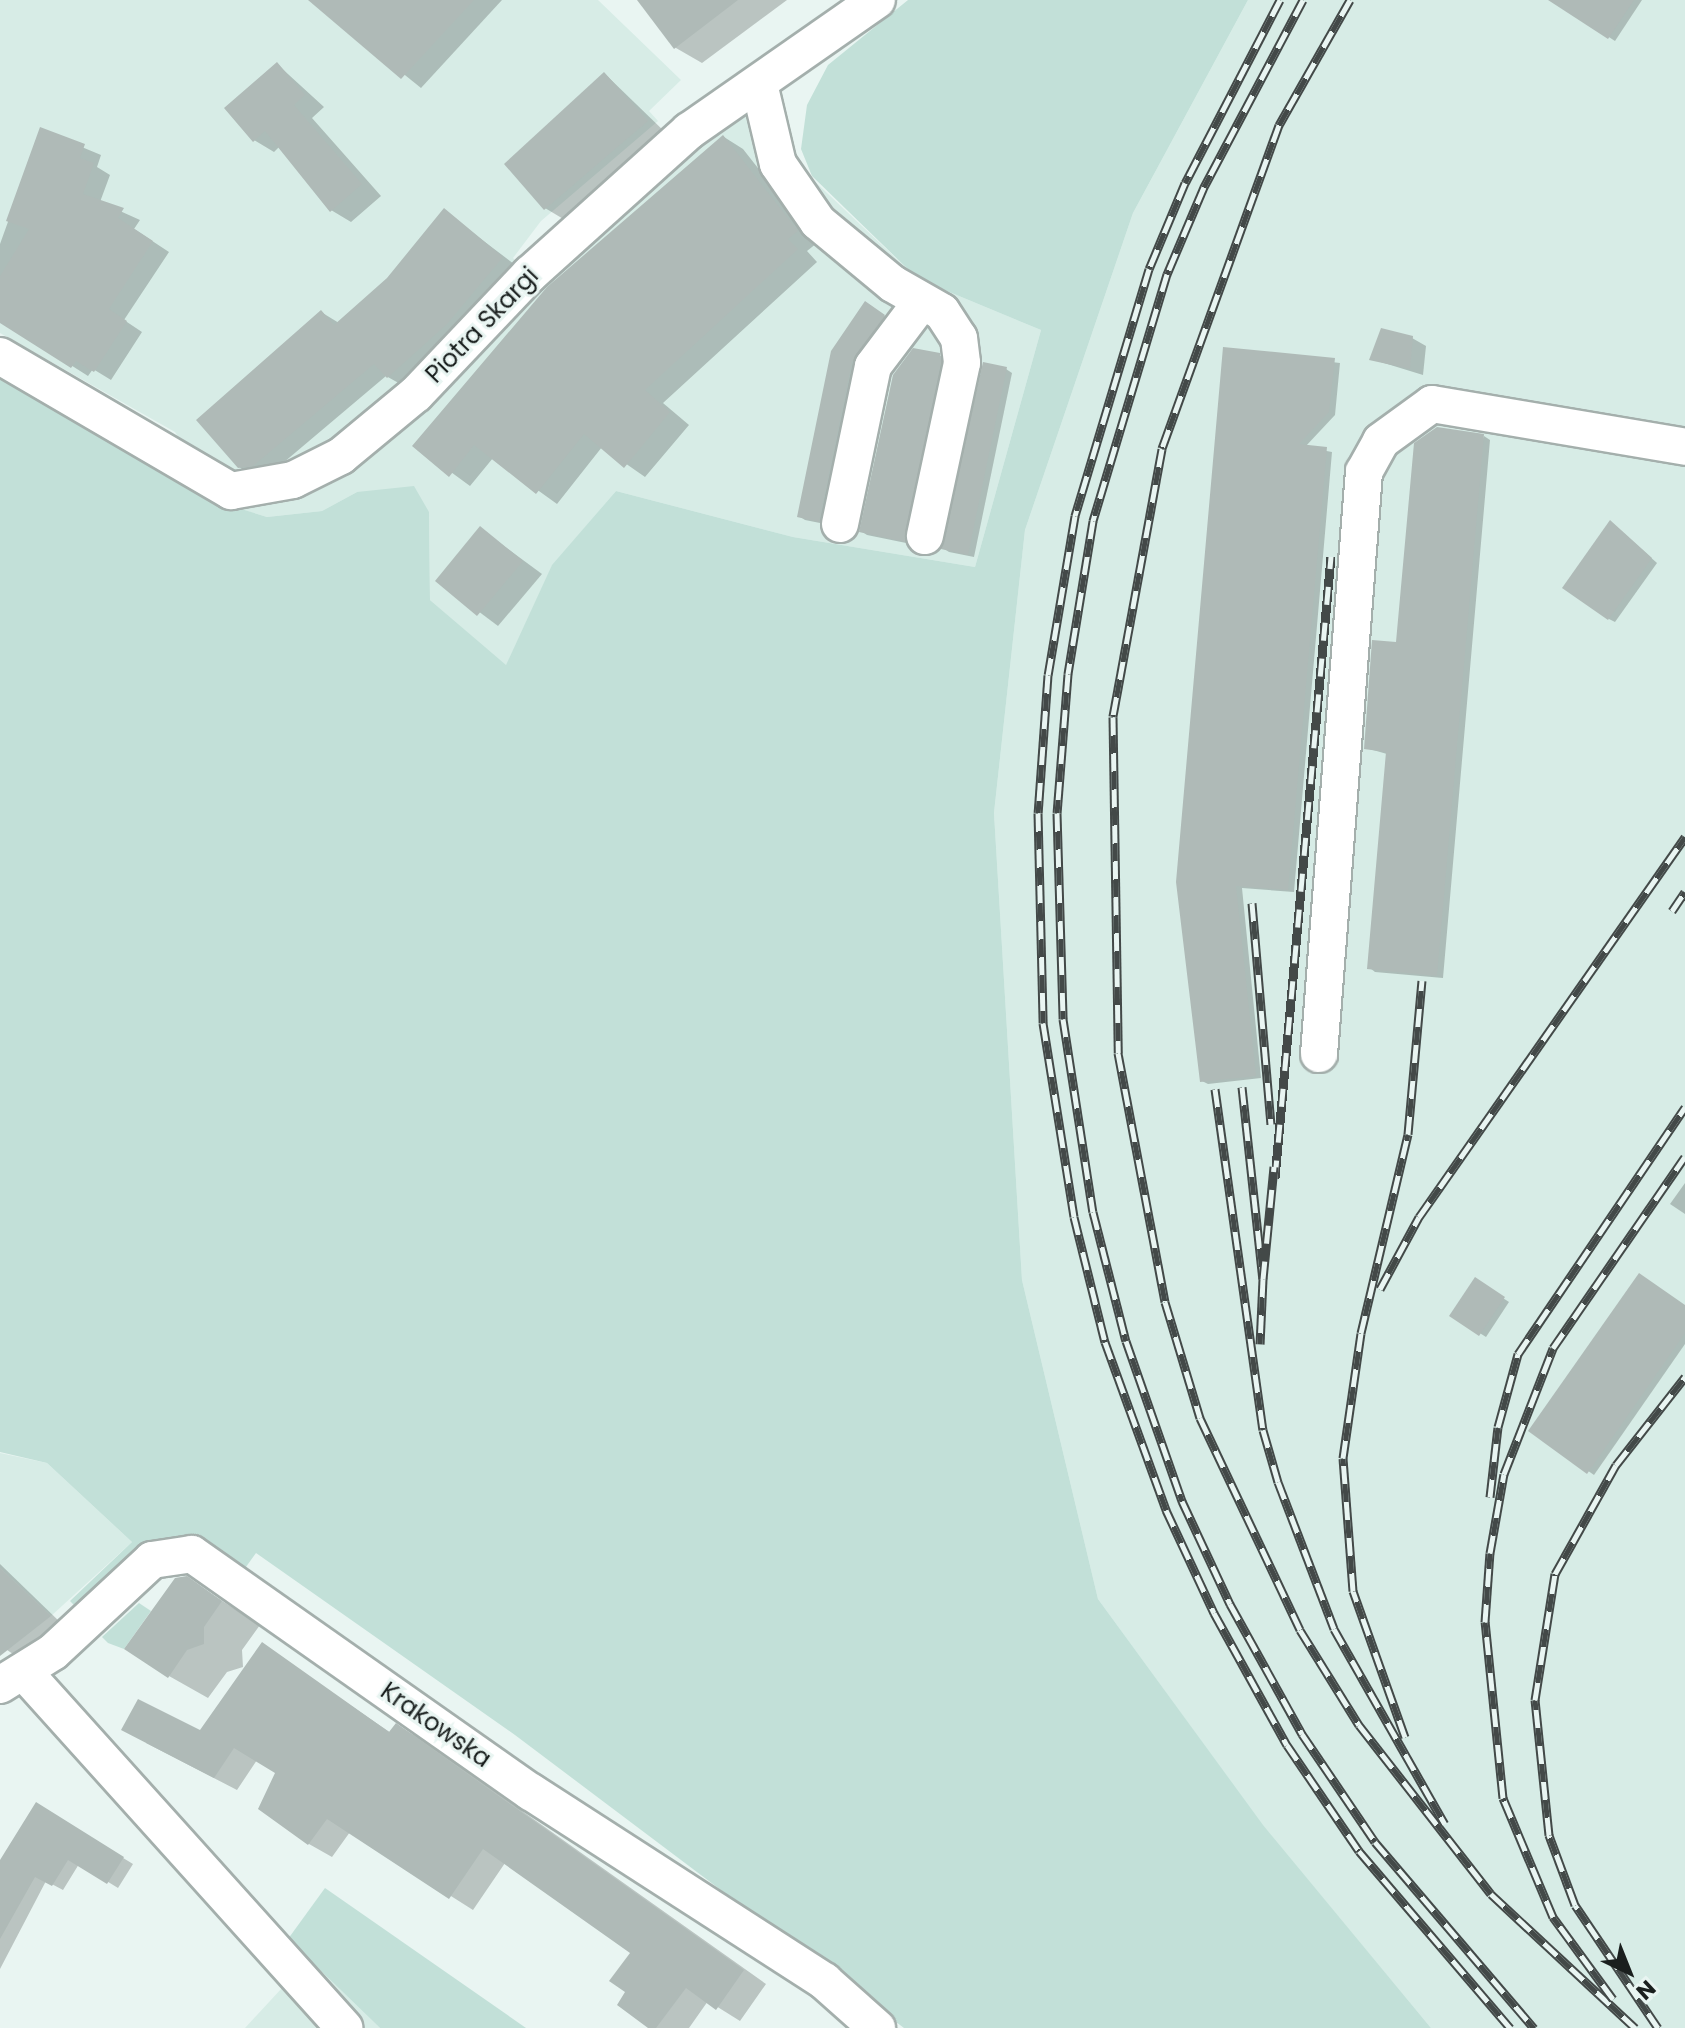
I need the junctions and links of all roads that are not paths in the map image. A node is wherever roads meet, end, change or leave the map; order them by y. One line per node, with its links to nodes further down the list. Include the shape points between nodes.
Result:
1 (877, 0): 2 (street, Piotra Skargi)
2 (760, 88): 3 (street, via 778,164 818,222); 4 (street, Piotra Skargi, via 689,131 362,439 293,480 231,491)
3 (922, 301): 6 (street, via 873,366); 7 (street, via 942,312 959,338 962,363)
4 (0, 356)
5 (1685, 447): 8 (street, via 1432,404 1381,441 1364,472)
6 (840, 524)
7 (925, 536)
8 (1319, 1054)
9 (12, 1678): 10 (street); 11 (street, Krakowska, via 152,1560 192,1554 531,1792 824,1981)
10 (345, 2028)
11 (877, 2028)

